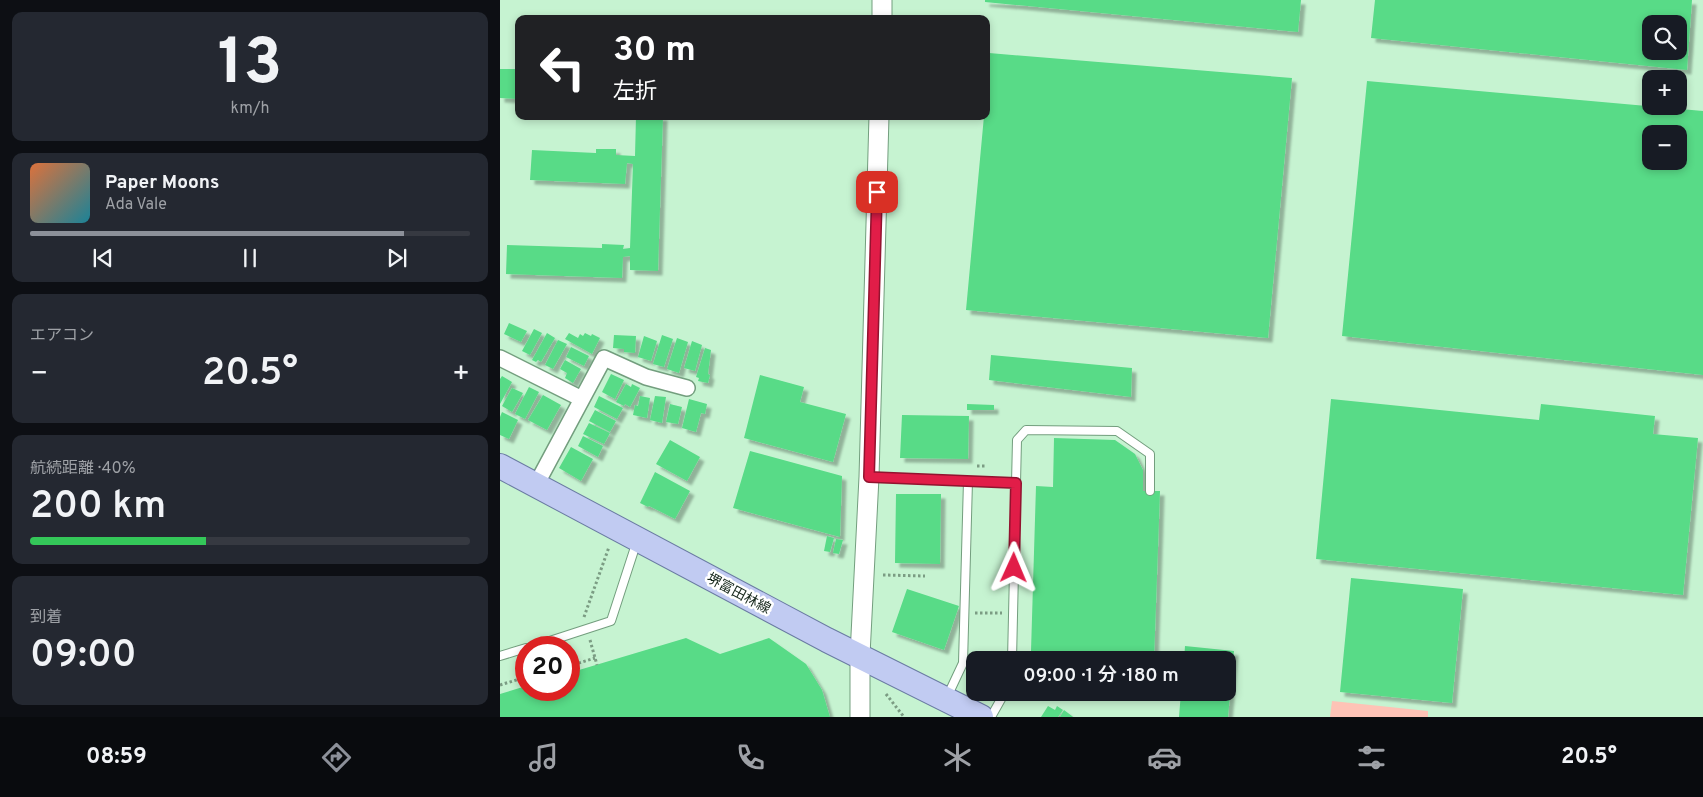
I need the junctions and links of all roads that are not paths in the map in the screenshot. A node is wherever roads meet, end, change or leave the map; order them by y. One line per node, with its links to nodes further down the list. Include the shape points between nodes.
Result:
1 (882, 0): 2 (street)
2 (882, 15)
3 (879, 120): 8 (street)
4 (500, 358): 6 (street)
5 (687, 388): 6 (street, via 646,377 604,358)
6 (582, 399): 11 (street)
7 (500, 466): 11 (main road, 堺富田林線)
8 (869, 477): 9 (lane); 18 (street)
9 (968, 481): 10 (lane); 19 (lane, via 964,663)
10 (1016, 483): 12 (lane, via 1017,440 1026,430 1118,431 1150,454); 15 (lane)
11 (536, 485): 13 (main road, 堺富田林線)
12 (1150, 491)
13 (638, 539): 14 (lane, via 611,621); 18 (main road, 堺富田林線)
14 (565, 636)
15 (1012, 651)
16 (515, 652): 17 (lane)
17 (500, 656)
18 (860, 656): 19 (main road, 堺富田林線); 21 (street)
19 (946, 698): 22 (main road, 堺富田林線)
20 (1000, 701): 23 (lane)
21 (860, 717)
22 (981, 717)
23 (991, 717)

